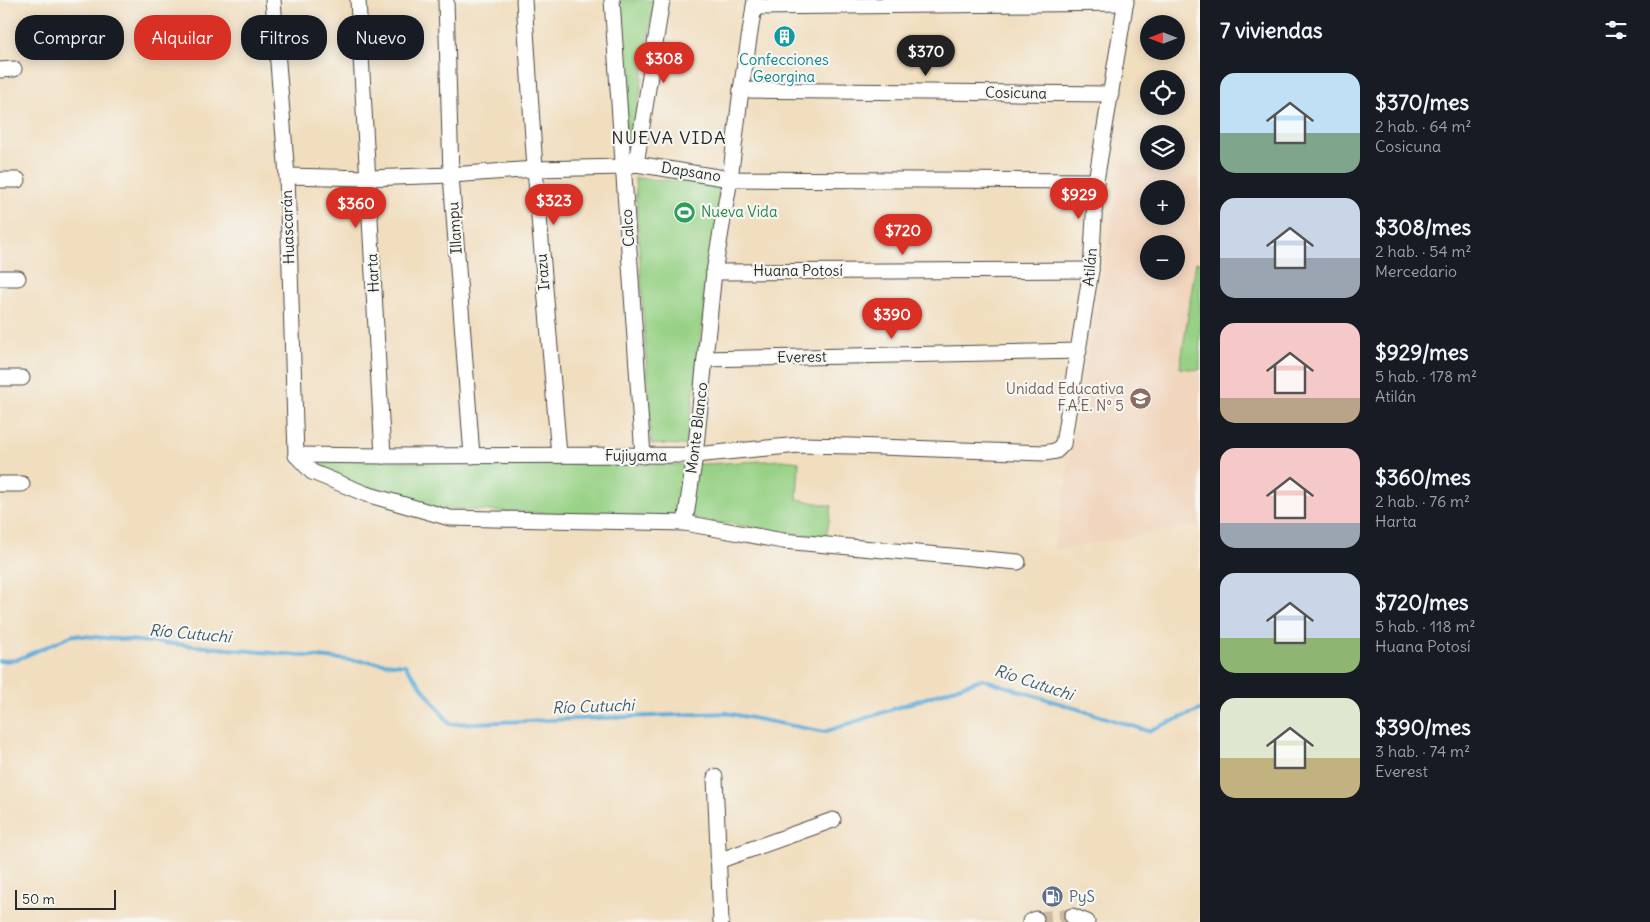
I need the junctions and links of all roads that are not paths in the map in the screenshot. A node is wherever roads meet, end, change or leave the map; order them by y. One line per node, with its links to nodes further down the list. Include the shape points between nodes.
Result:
1 (273, 0): 14 (street, Huascarán)
2 (358, 0): 15 (street, Harta)
3 (446, 0): 13 (street, Illampu)
4 (524, 0): 12 (street, Irazu)
5 (612, 0): 11 (street, Calco)
6 (662, 0): 11 (street)
7 (1126, 1): 8 (street); 10 (street, Atilán)
8 (754, 4): 9 (street, Monte Blanco)
9 (741, 90): 10 (street, Cosicuna); 16 (street, Monte Blanco)
10 (1111, 94): 19 (street, Atilán)
11 (630, 165): 12 (street, Dapsano); 16 (street, Dapsano); 34 (street, Calco)
12 (534, 169): 13 (street, Dapsano); 30 (street, Irazu)
13 (451, 175): 15 (street, Dapsano); 33 (street, Illampu)
14 (286, 176): 15 (street, Dapsano); 29 (street, Huascarán)
15 (368, 178): 32 (street, Harta)
16 (730, 179): 19 (street, Dapsano); 21 (street, Monte Blanco)
17 (0, 180): 18 (street)
18 (18, 180)
19 (1096, 180): 20 (street, Atilán)
20 (1091, 270): 21 (street, Huana Potosí); 24 (street, Atilán)
21 (714, 272): 25 (street, Monte Blanco)
22 (0, 278): 23 (street)
23 (18, 278)
24 (1079, 351): 25 (street, Everest); 28 (street, Atilán)
25 (705, 359): 31 (street, Monte Blanco)
26 (0, 378): 27 (street)
27 (22, 378)
28 (1063, 444): 31 (street, Fujiyama, via 1056,451 1044,453 799,446)
29 (296, 455): 32 (street, Fujiyama); 37 (street, via 312,472 366,494 450,518)
30 (559, 455): 33 (street, Fujiyama); 34 (street, Fujiyama)
31 (695, 455): 34 (street, Fujiyama); 37 (street, Monte Blanco)
32 (384, 456): 33 (street, Fujiyama)
33 (472, 456)
34 (643, 456)
35 (0, 484): 36 (street)
36 (22, 484)
37 (685, 523): 38 (street, via 783,541)
38 (1018, 562)
39 (715, 776): 41 (street)
40 (833, 820): 41 (street)
41 (718, 861): 43 (street)
42 (1072, 916): 44 (street)
43 (721, 922)
44 (1087, 922)

